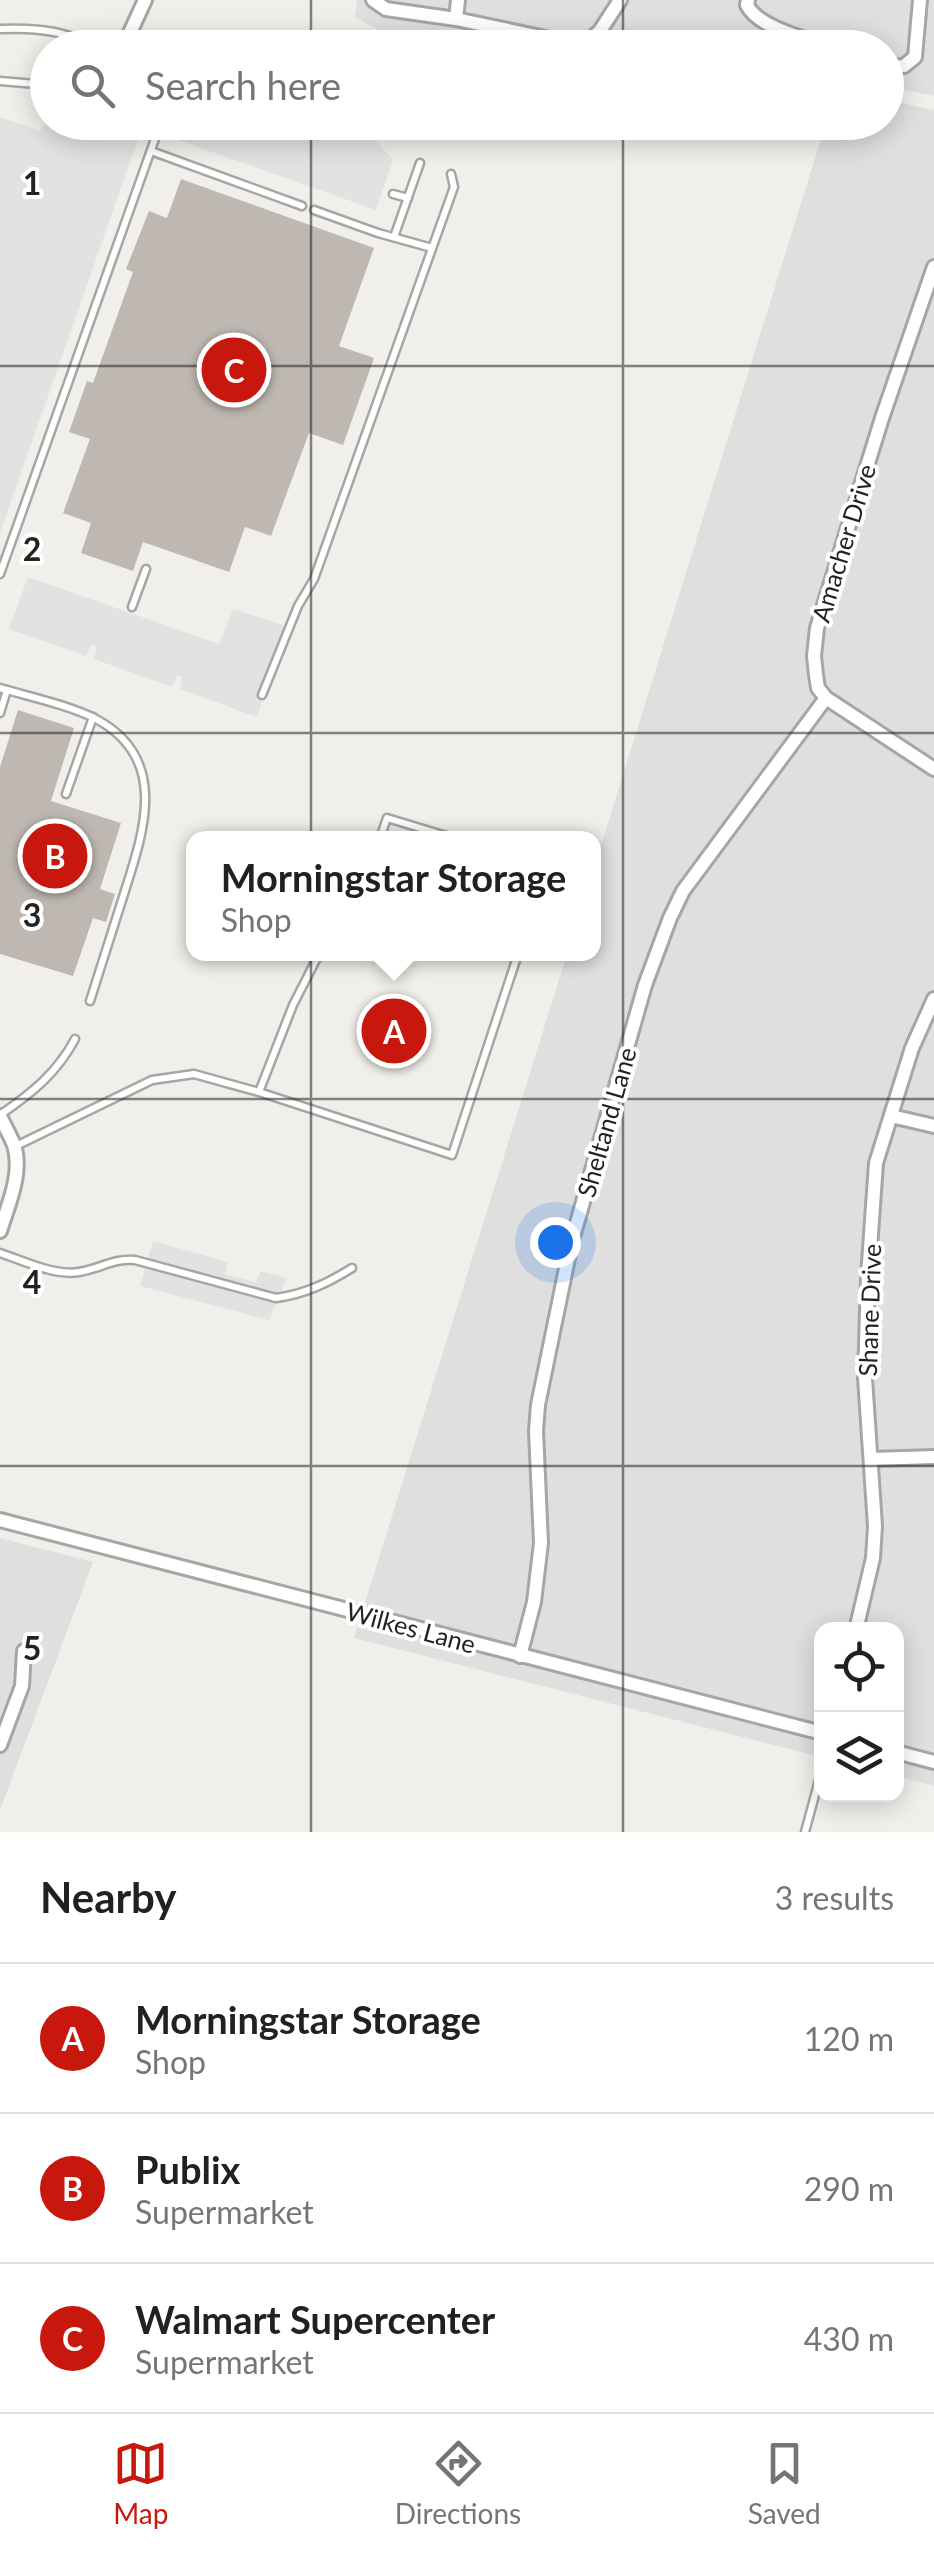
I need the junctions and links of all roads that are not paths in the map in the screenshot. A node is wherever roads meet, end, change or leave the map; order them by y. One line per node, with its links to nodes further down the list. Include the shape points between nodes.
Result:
1 (145, 0): 10 (street)
2 (373, 0): 7 (street, via 386,9)
3 (458, 0): 7 (street)
4 (620, 0): 12 (street)
5 (748, 0): 13 (street, via 752,14)
6 (920, 0): 14 (street, via 915,57)
7 (456, 19): 11 (street)
8 (0, 29): 9 (lane)
9 (44, 30)
10 (131, 30)
11 (508, 30)
12 (601, 30)
13 (784, 30)
14 (904, 66)
15 (0, 81): 16 (lane)
16 (30, 84)
17 (154, 140): 18 (lane)
18 (150, 152): 23 (lane); 29 (lane)
19 (420, 163): 22 (lane)
20 (451, 174): 26 (lane, via 454,187)
21 (393, 194): 22 (lane)
22 (408, 198): 25 (lane)
23 (302, 206)
24 (314, 210): 25 (lane)
25 (394, 237): 26 (lane)
26 (432, 248): 32 (lane, via 314,579)
27 (934, 267): 33 (street, Amacher Drive, via 817,628 818,688)
28 (146, 569): 30 (lane)
29 (0, 574)
30 (132, 607)
31 (4, 689): 34 (lane); 35 (lane)
32 (262, 695)
33 (826, 698): 36 (street); 58 (street, Sheltand Lane, via 683,891 645,986 571,1244 540,1392 541,1544)
34 (0, 713)
35 (93, 717): 37 (lane); 43 (lane, via 134,755 146,803 141,840)
36 (934, 770)
37 (66, 794)
38 (382, 831): 39 (lane, via 387,818)
39 (430, 831)
40 (315, 961): 45 (lane)
41 (516, 961): 45 (lane, via 452,1154)
42 (934, 999): 47 (street, Shane Drive)
43 (90, 1001)
44 (76, 1039): 46 (lane, via 63,1062)
45 (259, 1092): 49 (lane, via 194,1074 152,1080)
46 (0, 1116): 49 (street)
47 (891, 1116): 48 (street); 54 (street, Shane Drive, via 876,1164 868,1277)
48 (934, 1126)
49 (14, 1146): 50 (street, via 17,1167)
50 (0, 1231)
51 (0, 1254): 52 (lane, via 68,1272 135,1260 276,1298 298,1295)
52 (352, 1268)
53 (934, 1457): 54 (street)
54 (872, 1458): 56 (street, Shane Drive, via 873,1558)
55 (0, 1520): 58 (street, Wilkes Lane)
56 (858, 1622)
57 (24, 1651): 60 (street, via 22,1686)
58 (520, 1656): 59 (street, Wilkes Lane)
59 (814, 1731)
60 (0, 1745)
61 (904, 1754): 62 (street)
62 (934, 1762)
63 (814, 1799): 64 (lane)
64 (805, 1832)

